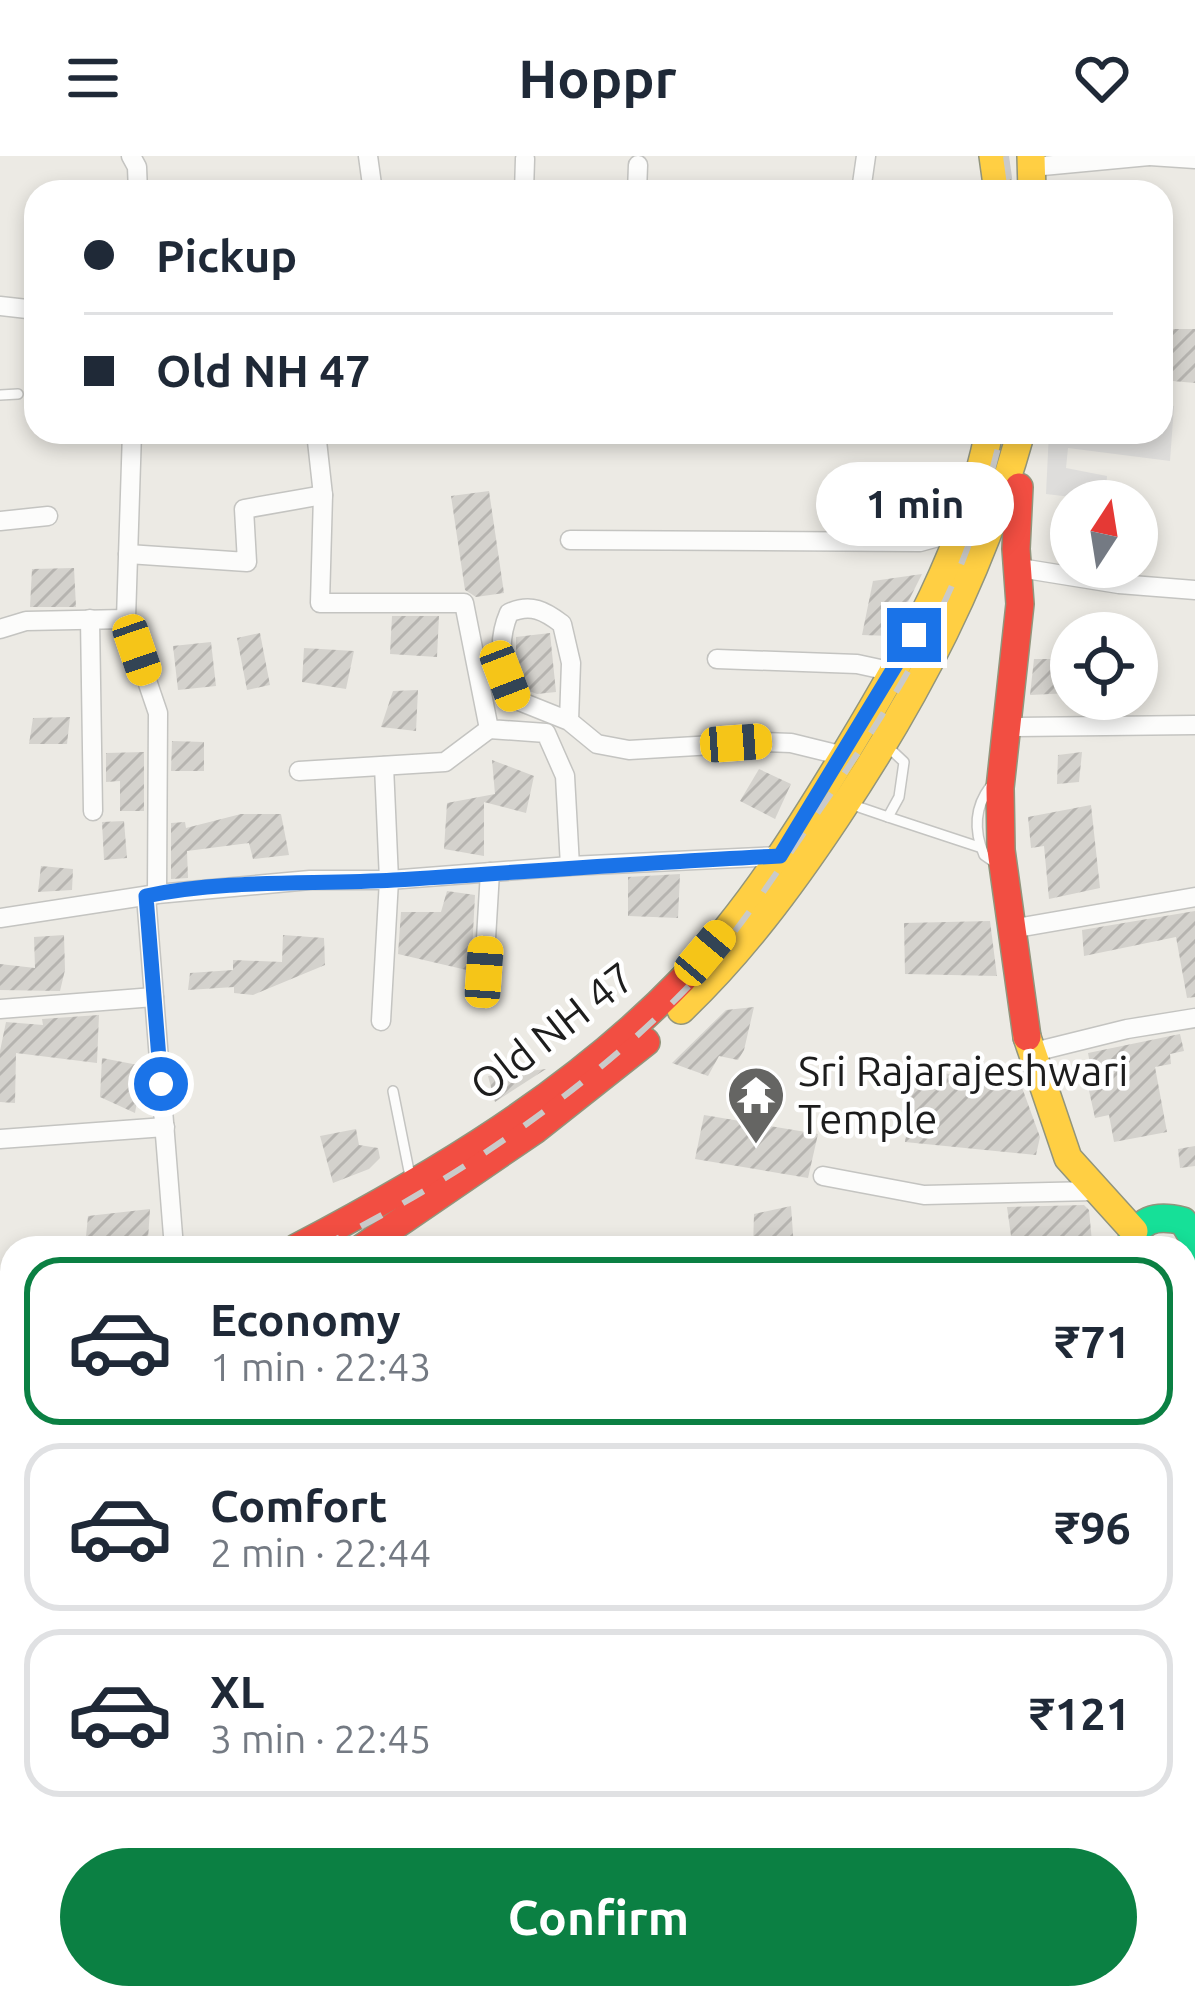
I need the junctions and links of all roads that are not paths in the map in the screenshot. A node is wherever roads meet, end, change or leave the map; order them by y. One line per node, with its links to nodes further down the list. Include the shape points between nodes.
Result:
1 (1150, 156): 3 (street); 5 (street)
2 (525, 159): 6 (street)
3 (1195, 159)
4 (638, 165): 7 (street)
5 (1032, 172)
6 (524, 180)
7 (638, 180)
8 (18, 394): 9 (lane)
9 (0, 395)
10 (132, 444): 21 (street)
11 (317, 444): 15 (street)
12 (987, 444): 18 (main road, Old NH 47)
13 (1018, 444): 19 (main road, Old NH 47)
14 (1022, 444): 22 (main road, Old NH 47)
15 (323, 494): 21 (street, via 244,509 247,562); 32 (street, via 320,603 464,603)
16 (48, 516): 17 (street)
17 (0, 521)
18 (960, 531): 19 (main road); 20 (street, via 920,542); 28 (main road, Old NH 47, via 935,599)
19 (993, 531): 22 (main road, via 1005,532); 33 (main road, Old NH 47, via 929,672)
20 (570, 540)
21 (128, 554): 25 (street)
22 (1018, 559): 23 (street, via 1119,584); 31 (main road, Old NH 47)
23 (1195, 590)
24 (90, 619): 25 (street); 26 (street); 38 (street)
25 (126, 619): 45 (street, via 158,713)
26 (0, 629)
27 (716, 659): 28 (street)
28 (894, 671): 34 (main road, Old NH 47)
29 (569, 721): 29 (street, via 514,699 501,630 519,608 541,609 562,624 571,663); 34 (street, via 597,745 629,751 778,742)
30 (1195, 725): 31 (street)
31 (1007, 727): 41 (main road, Old NH 47)
32 (489, 729): 35 (street, via 446,762); 42 (street, via 546,734 565,776)
33 (884, 744): 37 (main road, Old NH 47); 39 (lane, via 904,762)
34 (844, 756): 40 (main road, Old NH 47)
35 (384, 766): 36 (street); 44 (street)
36 (299, 771)
37 (847, 802): 39 (lane); 64 (main road, Old NH 47, via 758,927 692,1000 584,1094)
38 (93, 811)
39 (888, 817): 41 (lane)
40 (780, 856): 42 (street); 59 (main road, Old NH 47, via 681,982 604,1052)
41 (992, 857): 48 (main road, Old NH 47)
42 (570, 866): 43 (street)
43 (490, 872): 44 (street); 49 (street)
44 (388, 880): 45 (street); 53 (street)
45 (152, 895): 47 (street); 50 (street)
46 (1195, 897): 48 (street)
47 (0, 918)
48 (1011, 929): 54 (main road, Old NH 47)
49 (484, 972)
50 (154, 997): 51 (street); 56 (street)
51 (0, 1009)
52 (1195, 1018): 54 (street)
53 (381, 1022)
54 (1030, 1053): 60 (main road, Old NH 47, via 1068,1159)
55 (393, 1091): 59 (lane)
56 (164, 1127): 57 (street); 62 (street)
57 (0, 1139)
58 (823, 1177): 60 (street, via 924,1196)
59 (412, 1186): 63 (main road, Old NH 47)
60 (1100, 1192): 65 (main road, Old NH 47)
61 (1191, 1227): 66 (main road, via 1161,1214)
62 (173, 1236)
63 (318, 1236)
64 (379, 1236)
65 (1129, 1236)
66 (1133, 1236)

